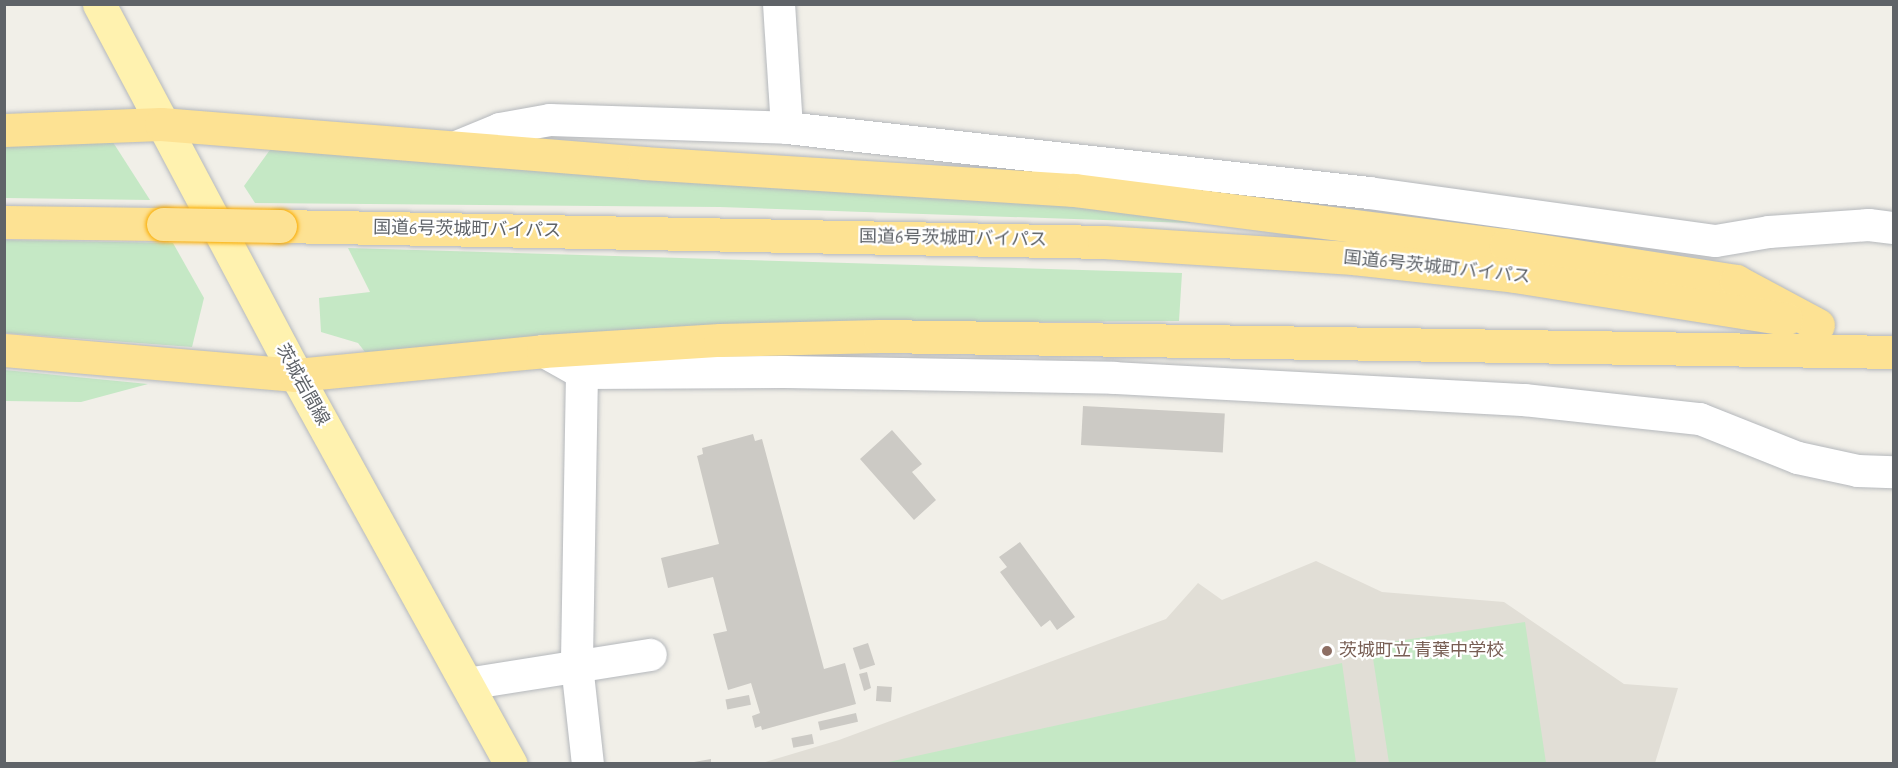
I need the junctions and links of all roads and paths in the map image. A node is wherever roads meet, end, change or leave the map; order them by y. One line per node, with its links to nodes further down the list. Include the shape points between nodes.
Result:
1 (99, 4): 3 (main road, 茨城岩間線)
2 (779, 4): 4 (street)
3 (161, 124): 5 (highway); 6 (highway); 15 (main road, 茨城岩間線)
4 (787, 128): 6 (street, via 550,120 500,129); 8 (street, via 1369,193 1716,241 1814,229 1869,225)
5 (4, 130)
6 (454, 148): 9 (highway, via 1074,190 1483,242 1736,281)
7 (4, 222): 9 (highway, 国道6号茨城町バイパス, bridge, via 1152,245 1353,258 1515,276)
8 (1893, 228)
9 (1818, 325): 10 (highway, 国道6号茨城町バイパス)
10 (1893, 342)
11 (4, 350): 15 (highway)
12 (543, 351): 13 (highway, via 720,340 891,336); 14 (street); 15 (highway)
13 (1893, 352)
14 (582, 373): 16 (street, via 1114,378 1524,400 1700,418 1798,458 1858,471); 18 (street)
15 (296, 375): 19 (main road, 茨城岩間線)
16 (1893, 472)
17 (651, 655): 18 (street)
18 (577, 665): 19 (street); 21 (street)
19 (467, 684): 20 (main road, 茨城岩間線)
20 (512, 764)
21 (588, 764)

